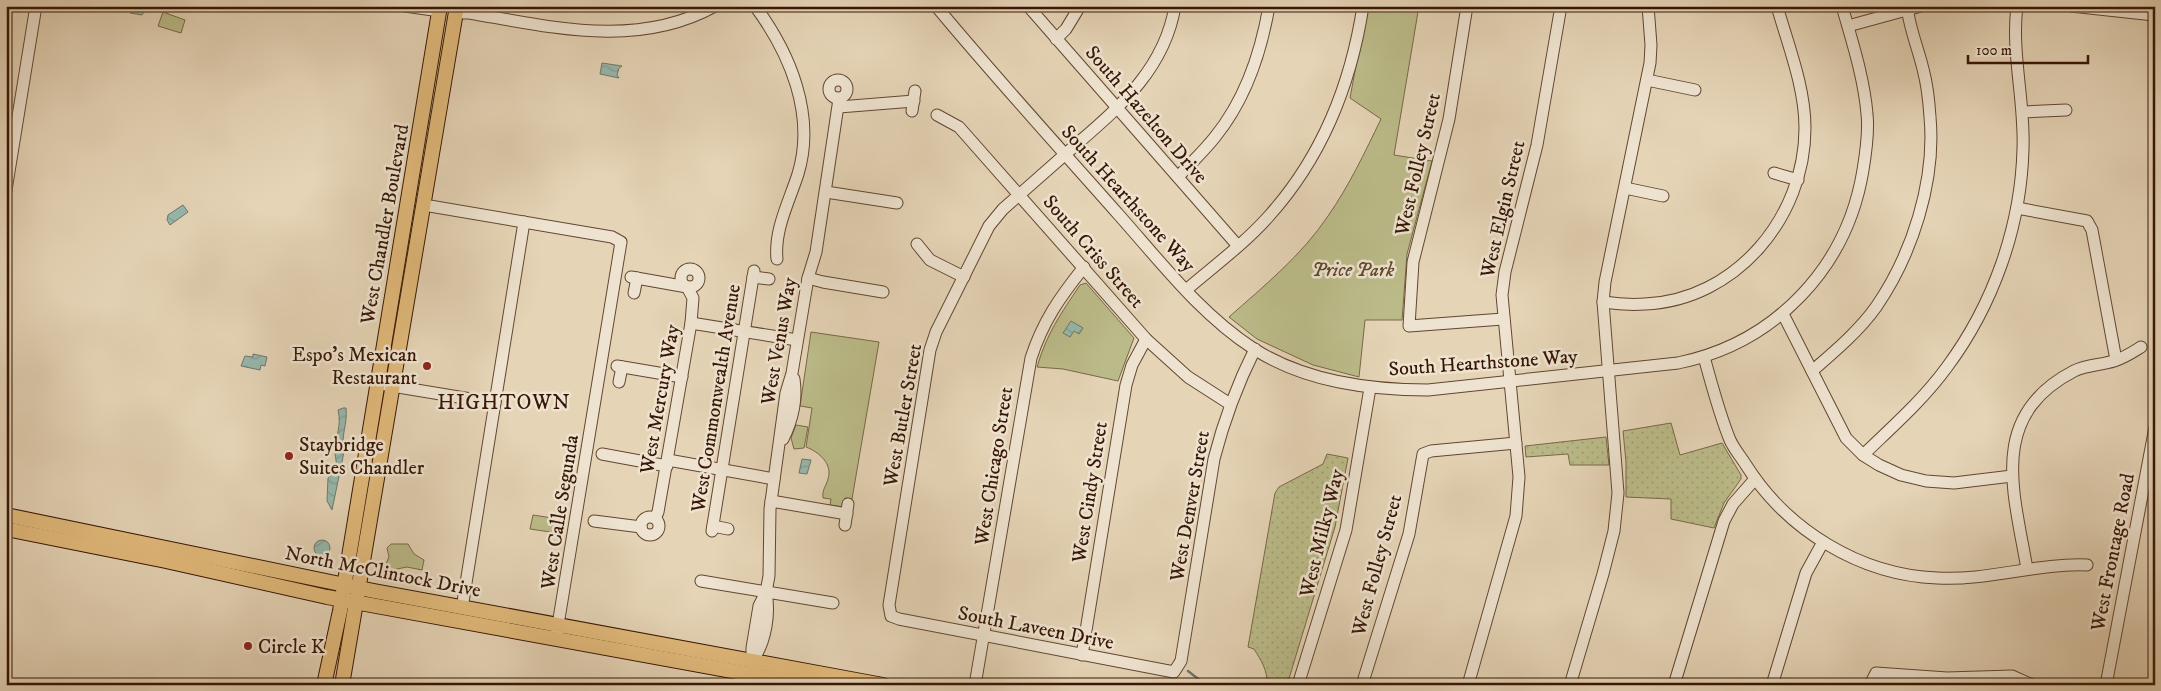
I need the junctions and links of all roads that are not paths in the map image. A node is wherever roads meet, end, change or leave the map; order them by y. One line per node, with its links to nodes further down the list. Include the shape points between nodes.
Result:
1 (36, 6): 36 (street)
2 (406, 6): 20 (street)
3 (715, 6): 20 (street, via 658,28 609,33)
4 (755, 6): 46 (street, via 785,52 796,83 802,120 800,164 777,236)
5 (936, 6): 31 (street, South Hearthstone Way)
6 (1028, 6): 23 (street, South Hazelton Drive)
7 (1080, 6): 23 (street, via 1066,29)
8 (1176, 6): 27 (street, West Butler Street, via 1156,60)
9 (1269, 6): 33 (street, via 1262,44 1234,109 1216,137)
10 (1362, 6): 45 (street, via 1358,38 1348,74 1329,124 1281,202)
11 (1467, 6): 56 (street, West Folley Street, via 1449,119 1413,262 1409,326)
12 (1561, 6): 56 (street, West Elgin Street, via 1537,145 1505,272)
13 (1648, 6): 24 (street, via 1651,45)
14 (1777, 6): 34 (street, via 1802,102 1804,152)
15 (1842, 6): 22 (street, South Hearthstone Way)
16 (1921, 6): 19 (street)
17 (2017, 6): 29 (street, via 2014,28)
18 (2071, 6): 21 (street)
19 (1907, 8): 22 (street); 66 (street, via 1924,71 1930,119 1927,178 1915,230 1896,274 1875,308)
20 (448, 10): 41 (main road, West Chandler Boulevard); 70 (main road, West Chandler Boulevard, via 417,153)
21 (2154, 14)
22 (1848, 26): 55 (street, South Hearthstone Way, via 1867,114 1866,152 1860,188 1850,222 1830,260)
23 (1056, 38): 27 (street, South Hazelton Drive)
24 (1647, 80): 25 (street); 35 (street)
25 (1695, 90)
26 (914, 101): 37 (street, West Venus Way, via 839,103)
27 (1118, 108): 31 (street, West Butler Street); 33 (street, South Hazelton Drive)
28 (2066, 110): 29 (street)
29 (2023, 112): 42 (street)
30 (937, 115): 38 (street, South Criss Street, via 959,127)
31 (1065, 154): 38 (street, West Butler Street); 51 (street, South Hearthstone Way)
32 (1774, 172): 34 (street)
33 (1178, 177): 45 (street, South Hazelton Drive)
34 (1798, 180): 54 (street, via 1781,219 1763,246 1738,269 1707,288 1681,298 1647,304)
35 (1624, 188): 39 (street); 54 (street)
36 (6, 190)
37 (826, 192): 40 (street); 49 (street, West Venus Way, via 816,252)
38 (1019, 194): 47 (street, South Criss Street); 48 (street, West Butler Street, via 989,226)
39 (1663, 196)
40 (897, 204)
41 (424, 206): 43 (street); 71 (main road, West Chandler Boulevard)
42 (2017, 208): 64 (street, via 2087,221 2092,230); 78 (street, via 1990,292 1947,368 1916,404)
43 (524, 222): 73 (street); 103 (street, West Calle Segunda, via 612,237 621,242)
44 (916, 244): 48 (street, via 930,260)
45 (1238, 246): 51 (street)
46 (777, 259)
47 (1084, 267): 59 (street, South Criss Street); 104 (street, West Chicago Street, via 1055,304 1030,358)
48 (964, 277): 102 (street, West Butler Street, via 930,350 889,605)
49 (808, 278): 52 (street); 60 (street, West Venus Way)
50 (768, 279): 58 (street, West Commonwealth Avenue, via 754,274)
51 (1186, 290): 62 (street, South Hearthstone Way, via 1213,317)
52 (883, 292)
53 (634, 293): 57 (street, West Mercury Way, via 634,278 687,286 694,298)
54 (1603, 302): 65 (street)
55 (1783, 314): 63 (street, South Hearthstone Way); 66 (street)
56 (1503, 319): 68 (street, West Elgin Street)
57 (691, 322): 58 (street); 67 (street, West Mercury Way)
58 (745, 332): 60 (street); 80 (street, West Commonwealth Avenue)
59 (1146, 339): 74 (street, South Criss Street, via 1188,377); 106 (street, West Cindy Street, via 1126,385)
60 (797, 340): 82 (street, West Venus Way, via 792,373 792,419 779,447)
61 (2141, 347): 64 (street)
62 (1255, 349): 72 (street, South Hearthstone Way, via 1306,372 1343,384); 74 (street, West Denver Street)
63 (1704, 357): 65 (street, South Hearthstone Way, via 1660,366); 83 (street, via 1731,441)
64 (2116, 360): 81 (street, via 2076,370 2045,390 2019,427 2013,449)
65 (1608, 371): 68 (street, South Hearthstone Way); 120 (street, via 1618,493 1615,522 1604,574)
66 (1812, 372): 78 (street, via 1846,438)
67 (682, 377): 69 (street, via 619,366); 79 (street, West Mercury Way)
68 (1509, 381): 72 (street, South Hearthstone Way, via 1428,390); 76 (street, West Elgin Street)
69 (620, 382)
70 (376, 384): 71 (street); 95 (main road, West Chandler Boulevard)
71 (392, 386): 73 (street); 96 (main road, West Chandler Boulevard)
72 (1370, 388): 117 (street, West Milky Way, via 1346,530)
73 (495, 403): 101 (street)
74 (1230, 404): 109 (street, West Denver Street, via 1214,459 1181,661)
75 (2155, 427): 125 (street, West Frontage Road)
76 (1516, 443): 118 (street, West Folley Street, via 1423,454 1408,534); 119 (street, West Elgin Street, via 1519,477 1516,516)
77 (602, 454): 79 (street)
78 (1863, 455): 81 (street, via 1901,475 1926,481 1954,483)
79 (667, 463): 80 (street); 87 (street, West Mercury Way, via 655,518 660,526 655,534 646,534 641,527)
80 (722, 470): 82 (street); 89 (street, West Commonwealth Avenue, via 712,528)
81 (2012, 476): 93 (street)
82 (774, 479): 84 (street)
83 (1755, 479): 90 (street, via 1774,502); 121 (street, via 1733,504 1724,521)
84 (771, 501): 85 (street); 97 (street)
85 (847, 514)
86 (6, 515): 91 (main road, North McClintock Drive)
87 (594, 521)
88 (6, 529): 91 (main road, North McClintock Drive)
89 (728, 529)
90 (1823, 542): 93 (street, via 1852,558 1910,575 1962,578); 122 (street, via 1806,573)
91 (117, 544): 95 (main road, North McClintock Drive); 98 (main road, North McClintock Drive)
92 (2087, 565): 93 (street, via 2058,564)
93 (2027, 569)
94 (700, 582): 97 (street)
95 (344, 585): 96 (main road, North McClintock Drive); 98 (main road, West Chandler Boulevard)
96 (360, 588): 99 (main road, West Chandler Boulevard); 101 (main road, North McClintock Drive)
97 (766, 592): 100 (street); 107 (street, via 752,648)
98 (341, 599): 99 (main road, North McClintock Drive); 111 (main road, West Chandler Boulevard)
99 (357, 602): 105 (main road, North McClintock Drive); 112 (main road, West Chandler Boulevard)
100 (832, 603)
101 (462, 608): 103 (main road, North McClintock Drive)
102 (891, 616): 104 (street, South Laveen Drive)
103 (559, 625): 105 (street, West Calle Segunda); 107 (main road, North McClintock Drive)
104 (984, 636): 106 (street, South Laveen Drive); 116 (street, West Chicago Street)
105 (555, 639): 107 (main road, North McClintock Drive)
106 (1082, 655): 109 (street, South Laveen Drive)
107 (752, 666): 108 (main road); 113 (main road)
108 (813, 671): 114 (street); 115 (main road)
109 (1174, 672)
110 (1973, 681): 123 (street, via 1876,673); 124 (street, via 2012,676)
111 (324, 685)
112 (342, 685)
113 (809, 685)
114 (819, 685)
115 (883, 685)
116 (975, 685)
117 (1298, 685)
118 (1362, 685)
119 (1468, 685)
120 (1570, 685)
121 (1674, 685)
122 (1772, 685)
123 (1870, 685)
124 (2032, 685)
125 (2106, 685)

